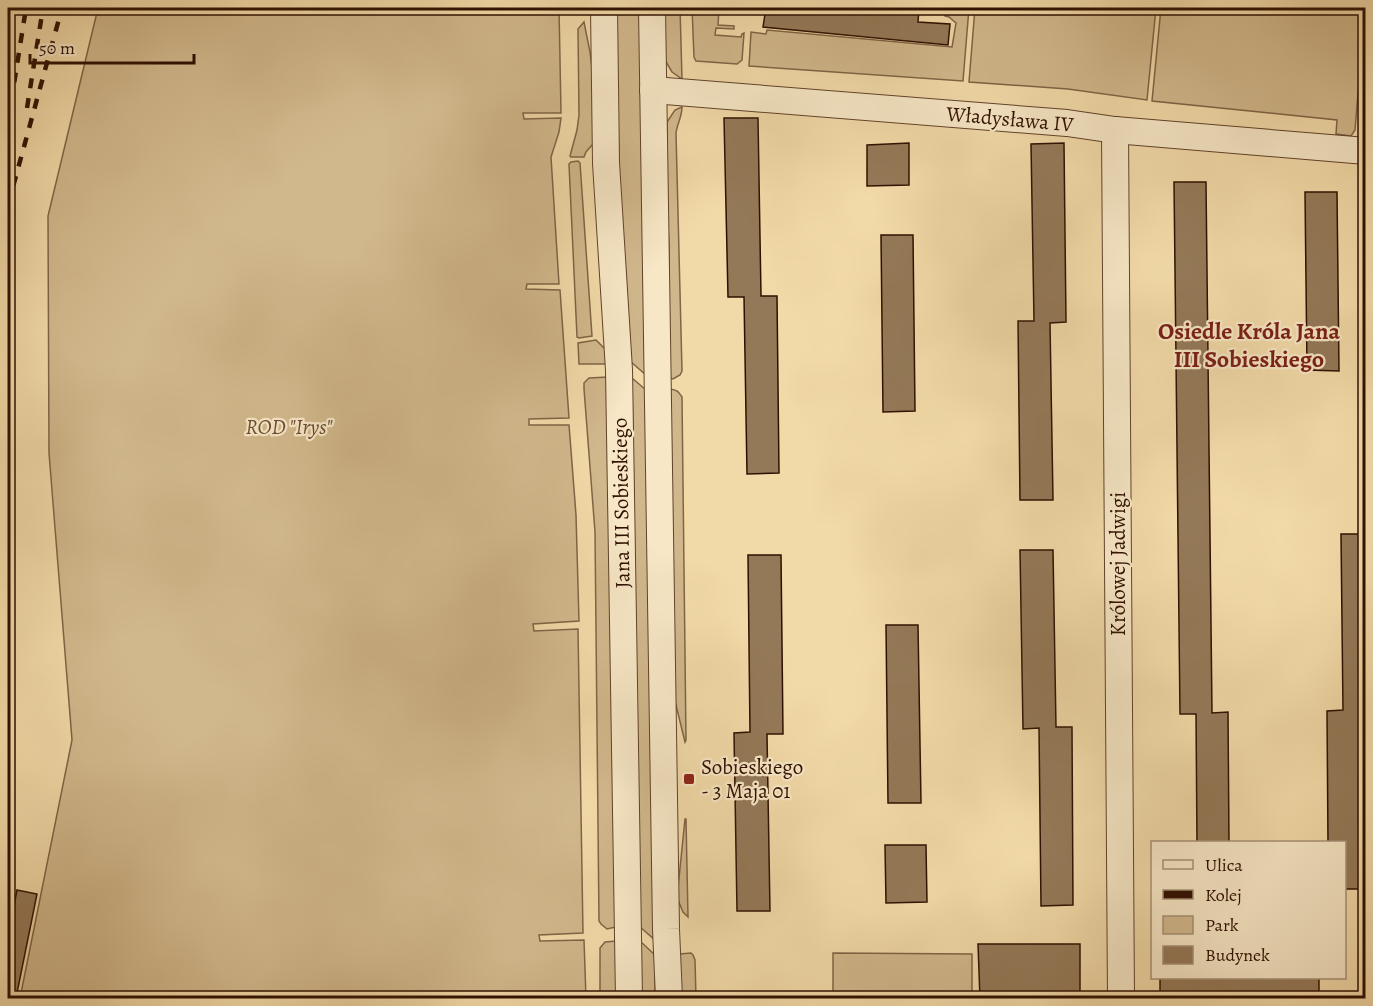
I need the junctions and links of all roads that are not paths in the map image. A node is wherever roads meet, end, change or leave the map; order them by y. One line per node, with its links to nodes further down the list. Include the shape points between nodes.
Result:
1 (604, 8): 6 (street, Jana III Sobieskiego, via 606,163 619,370)
2 (652, 8): 3 (street, Jana III Sobieskiego)
3 (653, 90): 4 (street, Władysława IV); 7 (street, Jana III Sobieskiego)
4 (1115, 130): 5 (street, Władysława IV); 8 (street, Królowej Jadwigi)
5 (1365, 151)
6 (629, 999)
7 (669, 999)
8 (1120, 999)

